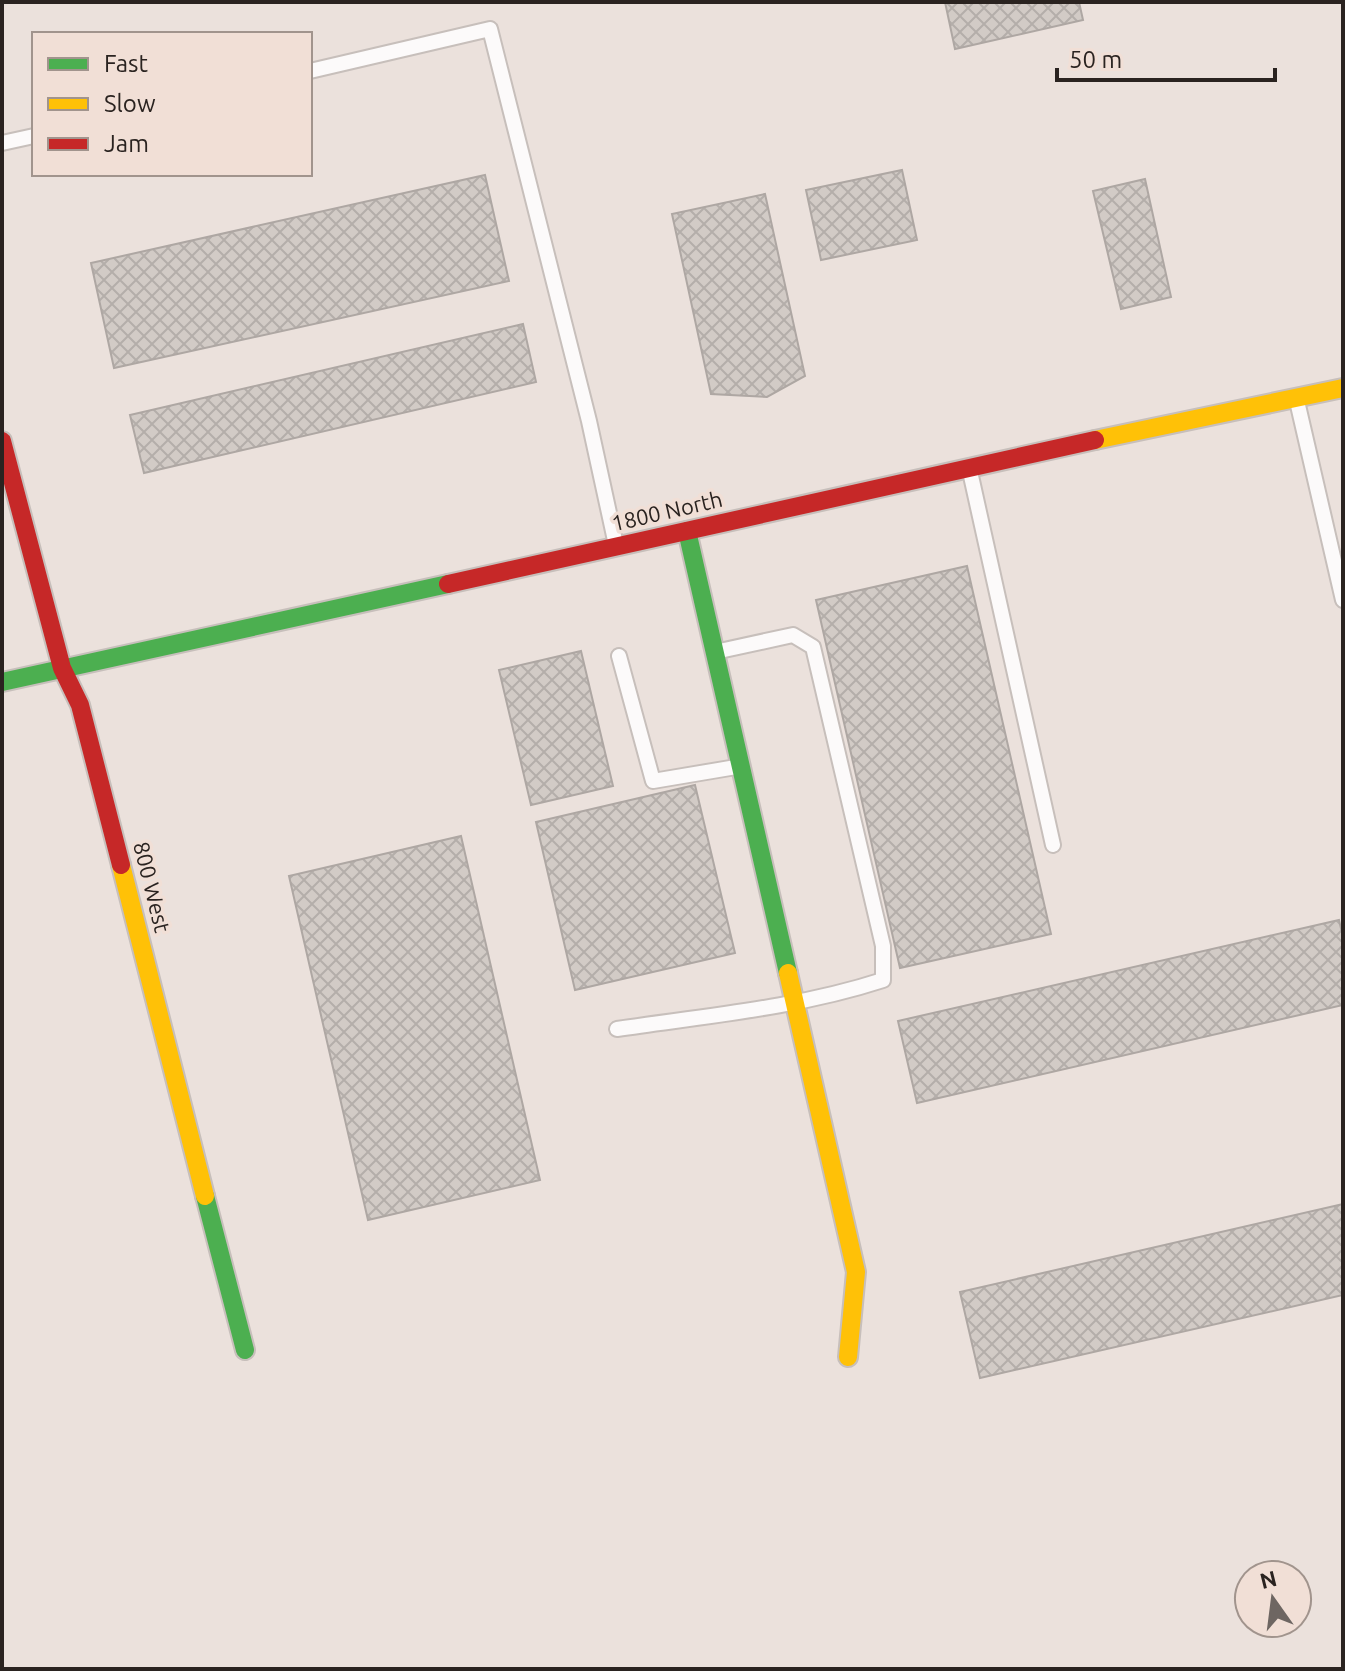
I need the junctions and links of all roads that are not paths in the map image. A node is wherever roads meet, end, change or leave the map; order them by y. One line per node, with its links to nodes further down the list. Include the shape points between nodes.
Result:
1 (312, 71): 9 (lane, via 490,29)
2 (32, 136): 3 (lane)
3 (2, 143)
4 (1343, 388): 5 (street, 1800 North)
5 (1297, 399): 7 (street, 1800 North); 10 (lane)
6 (2, 441): 13 (street, 800 West)
7 (969, 467): 8 (street, 1800 North); 16 (lane)
8 (687, 531): 9 (street, 1800 North); 11 (street)
9 (616, 547): 13 (street, 1800 North)
10 (1343, 600)
11 (715, 652): 15 (street); 17 (lane, via 793,635 813,647 883,946 883,980)
12 (619, 656): 15 (lane, via 653,781)
13 (62, 668): 14 (street, 1800 North); 19 (street, 800 West, via 80,705)
14 (2, 682)
15 (741, 767): 17 (street)
16 (1053, 845)
17 (795, 1003): 18 (lane); 20 (street, via 856,1272)
18 (617, 1029)
19 (245, 1350)
20 (848, 1357)

